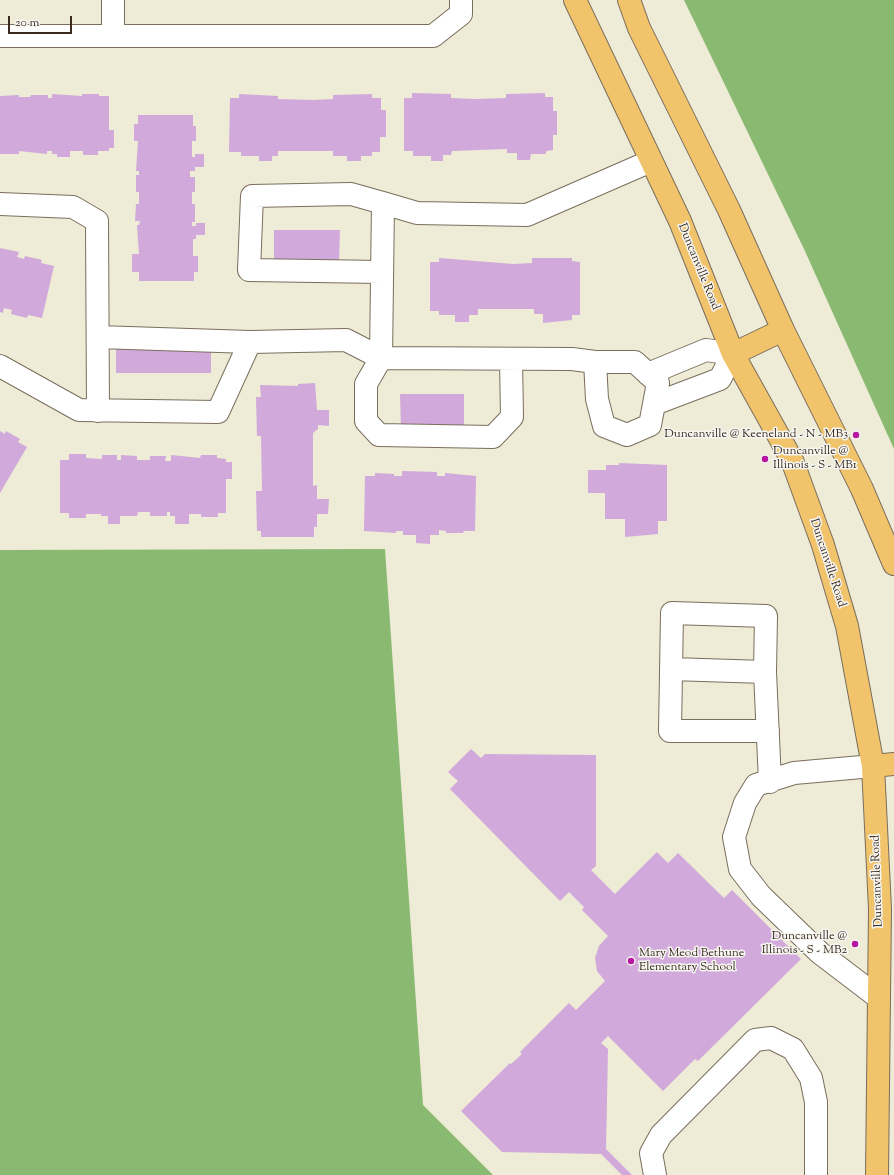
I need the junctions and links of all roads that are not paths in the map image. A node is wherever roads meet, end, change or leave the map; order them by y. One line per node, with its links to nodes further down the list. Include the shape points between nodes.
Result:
1 (113, 0): 6 (lane)
2 (461, 0): 6 (lane, via 461,14 433,36)
3 (575, 0): 7 (main road, Duncanville Road)
4 (629, 0): 11 (main road, via 638,28 729,210)
5 (0, 36): 6 (lane)
6 (113, 36)
7 (651, 161): 9 (lane, via 527,215 417,213); 14 (main road, Duncanville Road, via 680,221)
8 (0, 204): 12 (lane, via 73,207 97,221)
9 (383, 204): 10 (lane); 10 (lane, via 351,194 252,196 249,270)
10 (382, 272): 15 (lane)
11 (783, 330): 14 (main road); 22 (main road, via 862,489)
12 (98, 337): 13 (lane); 21 (lane)
13 (250, 342): 15 (lane, via 346,340); 21 (lane, via 218,412)
14 (733, 354): 19 (lane, via 706,350); 20 (lane, via 720,379); 27 (main road, Duncanville Road, via 792,460 823,545 847,626)
15 (381, 358): 16 (lane); 16 (lane, via 366,384 366,421 379,435 493,437 512,417)
16 (511, 359): 17 (lane, via 572,359)
17 (595, 362): 19 (lane, via 635,362); 20 (lane, via 596,399 604,426 627,435 632,433 650,425)
18 (0, 366): 21 (lane, via 79,410)
19 (648, 374): 20 (lane, via 658,383)
20 (654, 404)
21 (98, 411)
22 (894, 564)
23 (671, 669): 24 (lane); 24 (lane, via 672,613 680,613 766,616); 25 (lane, via 670,731)
24 (765, 672): 25 (lane)
25 (761, 732): 28 (lane)
26 (894, 764): 27 (main road)
27 (873, 766): 28 (lane, via 794,773); 29 (main road, Duncanville Road, via 880,909)
28 (763, 783): 29 (lane, via 745,803 734,837 740,869 761,896 820,953)
29 (879, 998): 32 (main road, Duncanville Road)
30 (655, 1175): 31 (lane, via 651,1153 661,1135 755,1040 771,1038 793,1049 811,1078 816,1102)
31 (816, 1175)
32 (877, 1175)

